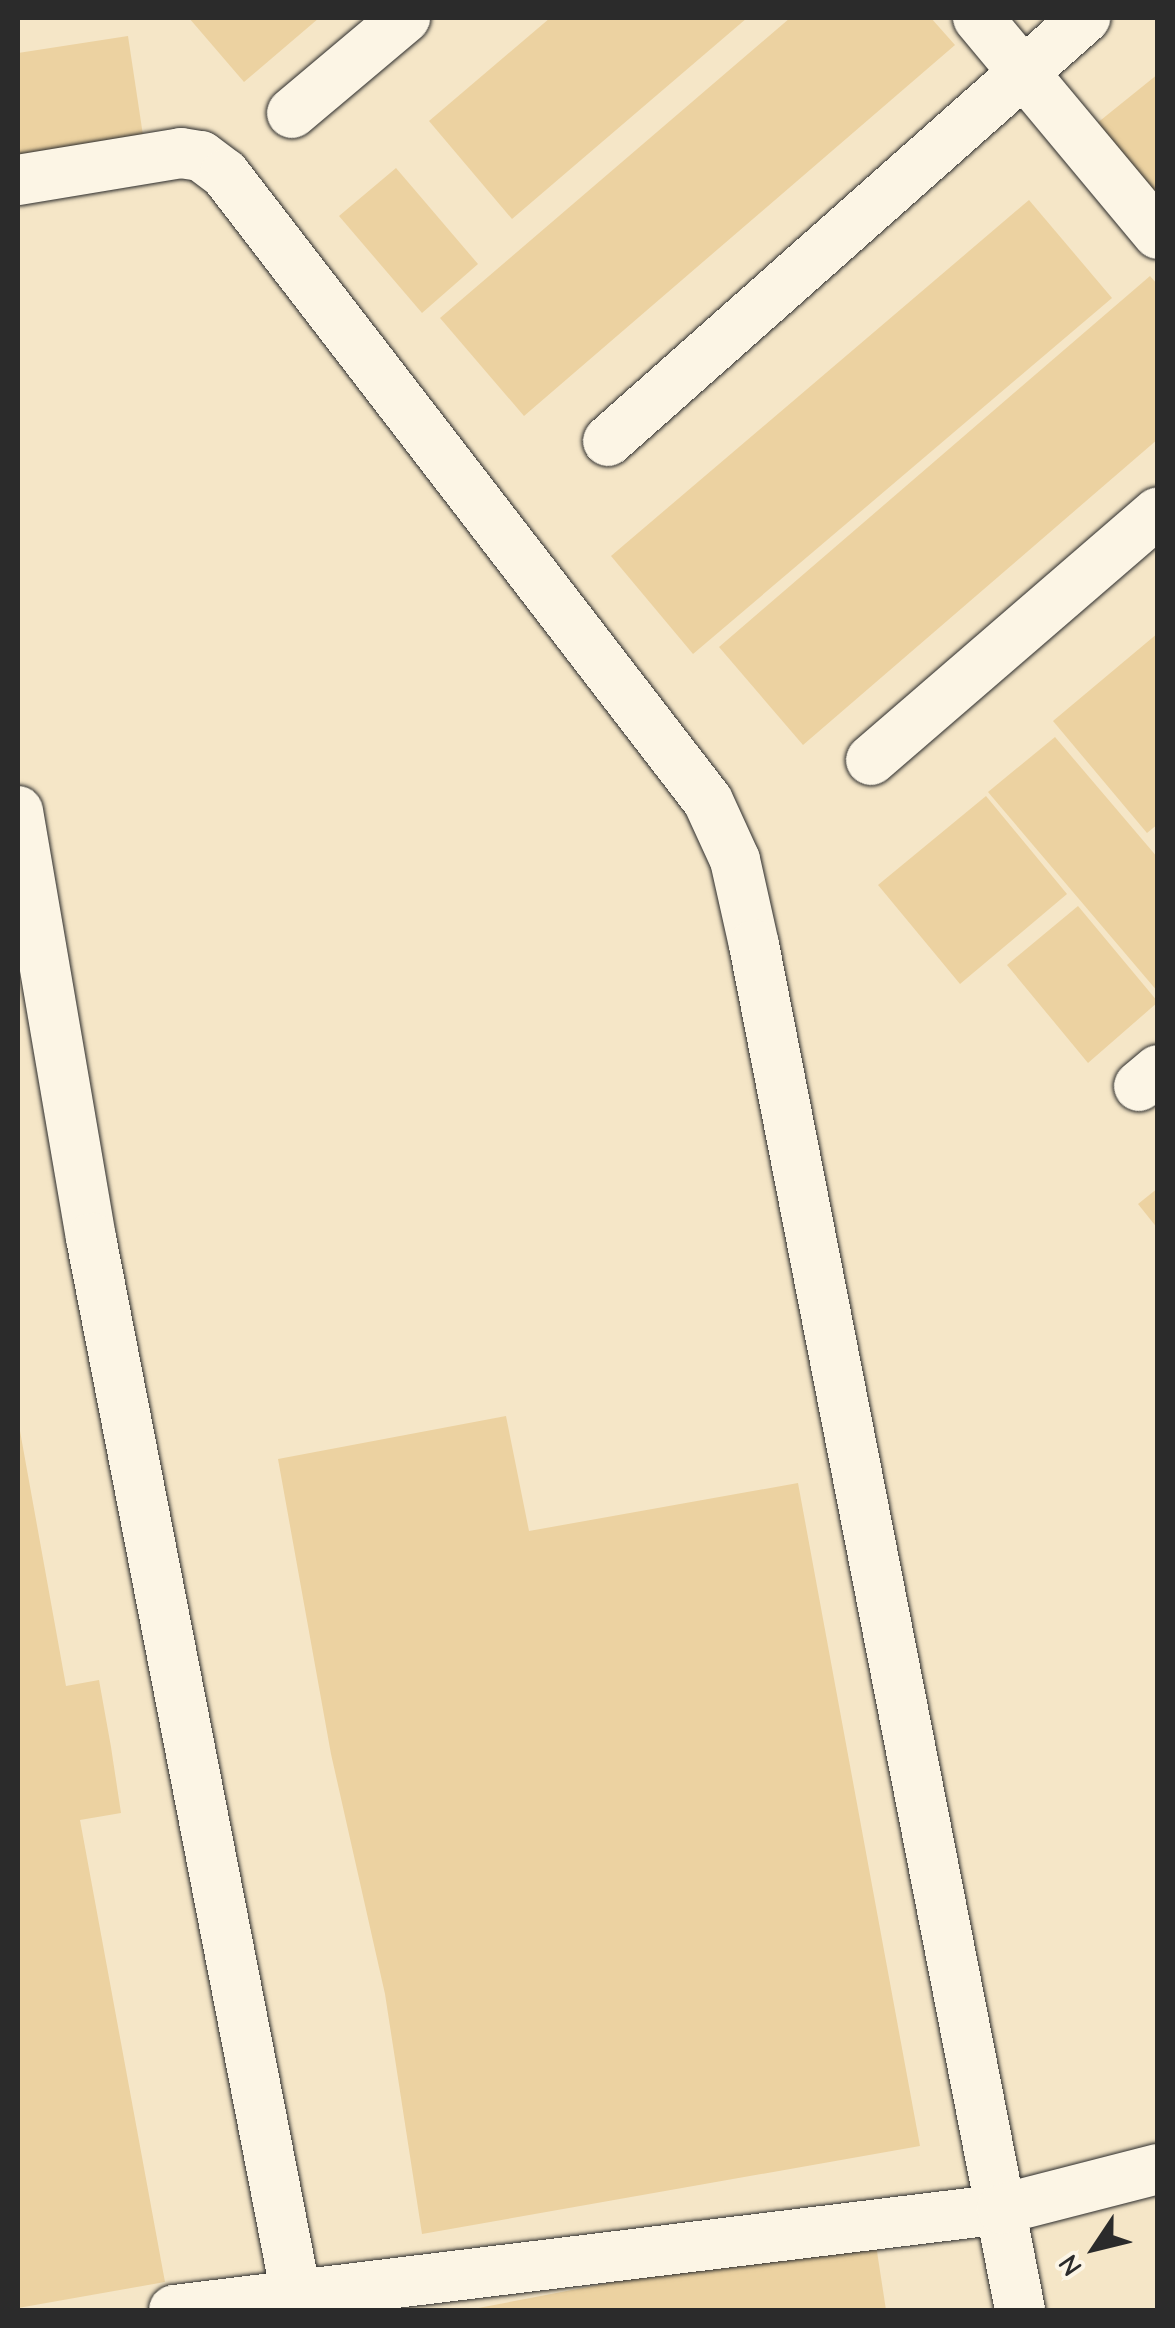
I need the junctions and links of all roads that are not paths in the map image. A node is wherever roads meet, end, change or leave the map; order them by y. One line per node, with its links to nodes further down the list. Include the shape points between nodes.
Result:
1 (405, 18): 5 (lane)
2 (978, 18): 4 (lane)
3 (1085, 18): 4 (lane)
4 (1020, 70): 7 (lane); 8 (lane)
5 (292, 113)
6 (18, 180): 13 (lane, via 181,152 201,156 224,174 708,800 736,860 754,945)
7 (1158, 234)
8 (608, 441)
9 (1158, 512): 10 (lane)
10 (871, 760)
11 (18, 810): 14 (lane, via 91,1238)
12 (1158, 2169): 13 (lane)
13 (1002, 2209): 14 (lane); 16 (lane)
14 (298, 2300): 15 (lane)
15 (174, 2310)
16 (1020, 2310)

